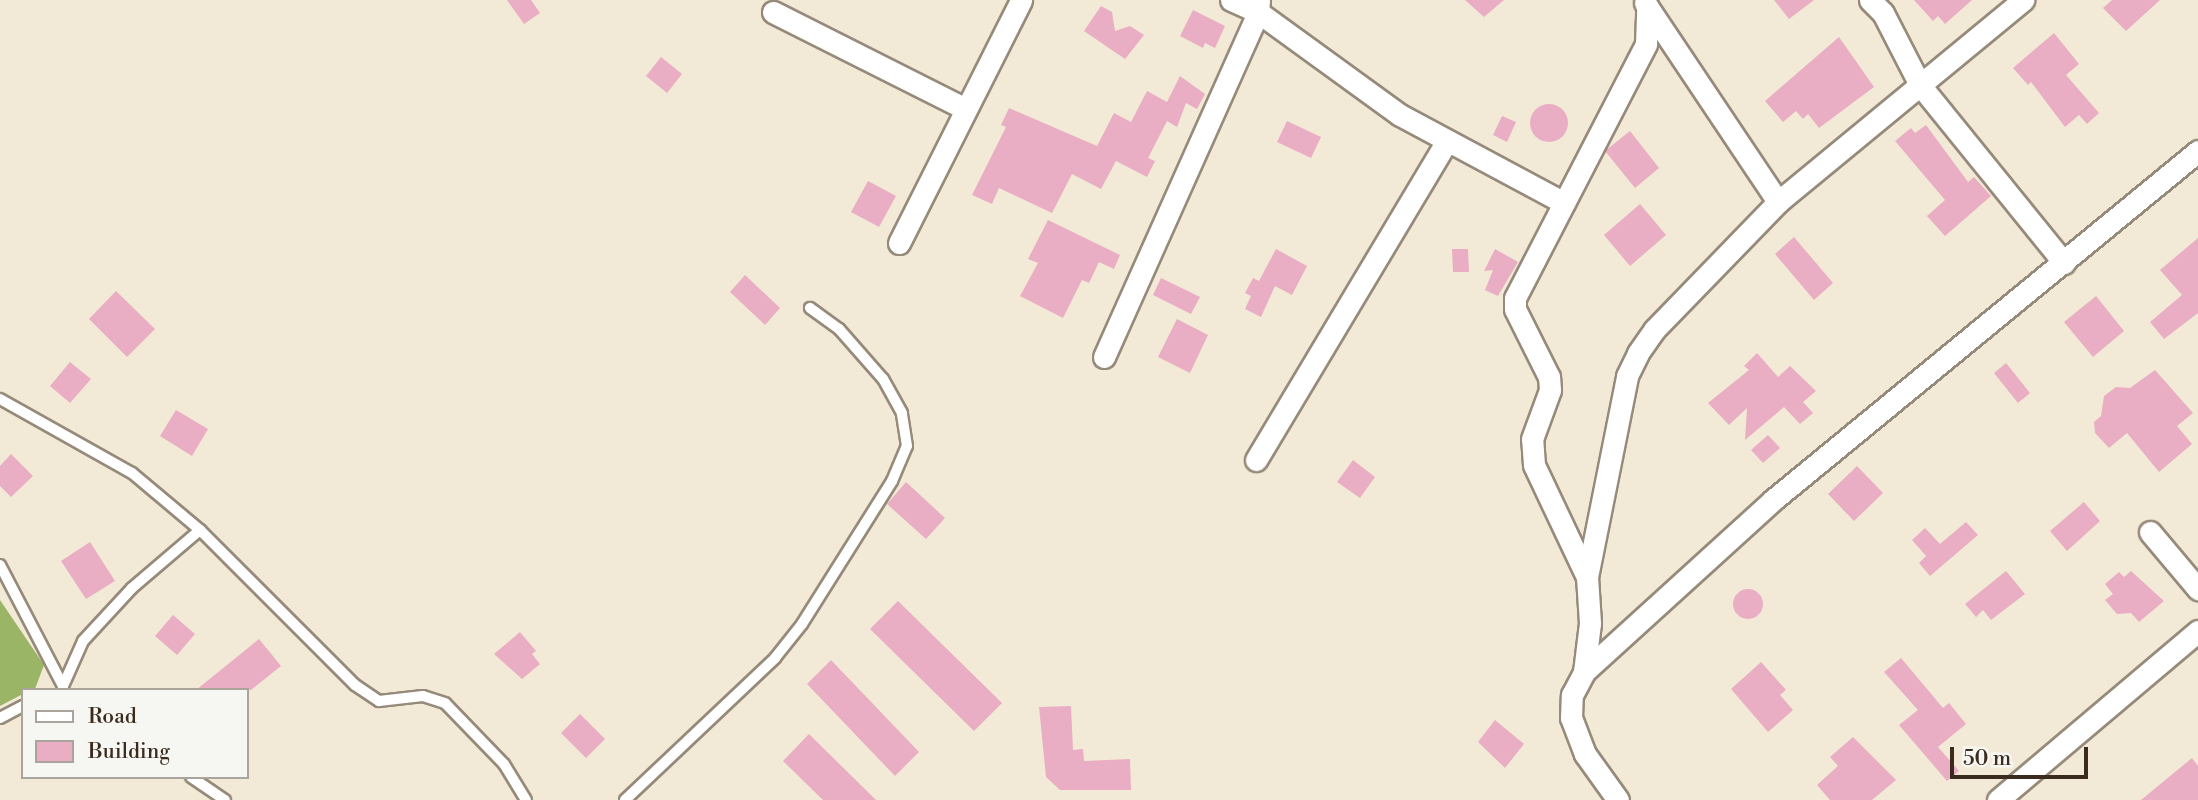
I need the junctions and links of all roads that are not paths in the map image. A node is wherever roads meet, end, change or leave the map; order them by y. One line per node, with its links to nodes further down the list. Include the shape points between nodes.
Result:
1 (1021, 0): 9 (street)
2 (1231, 0): 6 (street)
3 (1870, 0): 8 (street, via 1883,13)
4 (2023, 0): 8 (street)
5 (1645, 3): 12 (street); 13 (street, via 1646,44)
6 (1258, 6): 10 (street); 17 (street)
7 (773, 12): 9 (street)
8 (1920, 85): 12 (street); 15 (street)
9 (966, 109): 14 (street)
10 (1447, 143): 13 (street); 19 (street)
11 (2198, 150): 15 (street)
12 (1777, 202): 23 (street, via 1655,329 1638,353 1628,376)
13 (1564, 203): 23 (street, via 1515,298 1515,309 1549,377 1550,390 1532,439 1534,465)
14 (899, 243)
15 (2064, 263): 26 (street, via 1773,500)
16 (810, 308): 33 (lane, via 839,329 883,379 902,413 907,446 892,481 802,624 775,658)
17 (1104, 357)
18 (0, 399): 20 (lane, via 132,473)
19 (1256, 460)
20 (200, 530): 27 (lane, via 132,588 82,641); 32 (lane, via 355,685 379,701 423,696 445,703 504,764)
21 (2150, 532): 24 (street)
22 (0, 565): 27 (lane)
23 (1587, 577): 26 (street, via 1590,623)
24 (2198, 589)
25 (2198, 631): 35 (street)
26 (1584, 672): 34 (street, via 1572,695 1571,718 1585,754)
27 (62, 688)
28 (21, 707): 29 (lane)
29 (0, 718)
30 (194, 779): 31 (lane)
31 (225, 800)
32 (526, 800)
33 (625, 800)
34 (1618, 800)
35 (1998, 800)

